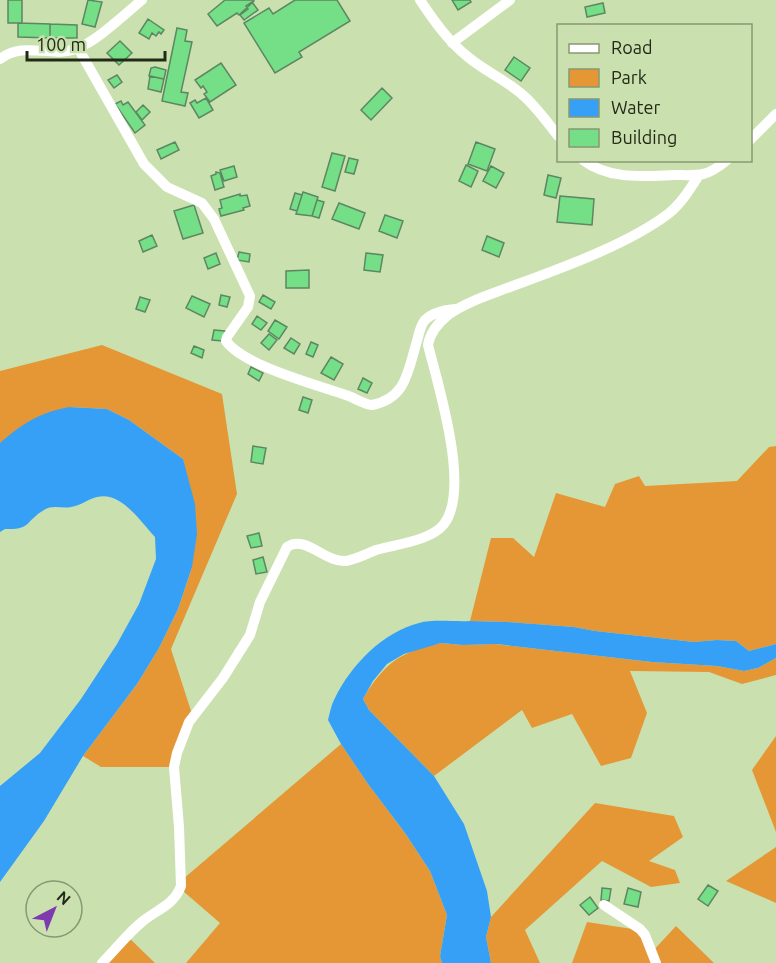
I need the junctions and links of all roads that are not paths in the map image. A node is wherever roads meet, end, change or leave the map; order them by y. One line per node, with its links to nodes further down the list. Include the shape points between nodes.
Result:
1 (142, 0): 5 (street)
2 (420, 0): 4 (street)
3 (510, 0): 4 (street)
4 (452, 43): 8 (street, via 527,99)
5 (78, 48): 6 (street, via 16,50); 13 (street, via 144,164 167,187 202,203 214,219 251,302 227,337 234,350 315,386 372,405 388,400 404,384 424,320 441,311)
6 (0, 59)
7 (776, 114): 9 (street)
8 (557, 135)
9 (752, 138)
10 (587, 162): 12 (street, via 619,176)
11 (724, 162): 12 (street)
12 (699, 175): 13 (street, via 682,200 648,227 568,265)
13 (461, 308): 15 (street, via 436,326 428,345 454,458 449,516 429,534 346,561 332,560 302,543 287,547 260,602 250,636 224,678 189,722 177,753 174,767 179,892 168,905 143,921)
14 (604, 905): 16 (street, via 645,934)
15 (102, 963)
16 (656, 963)

